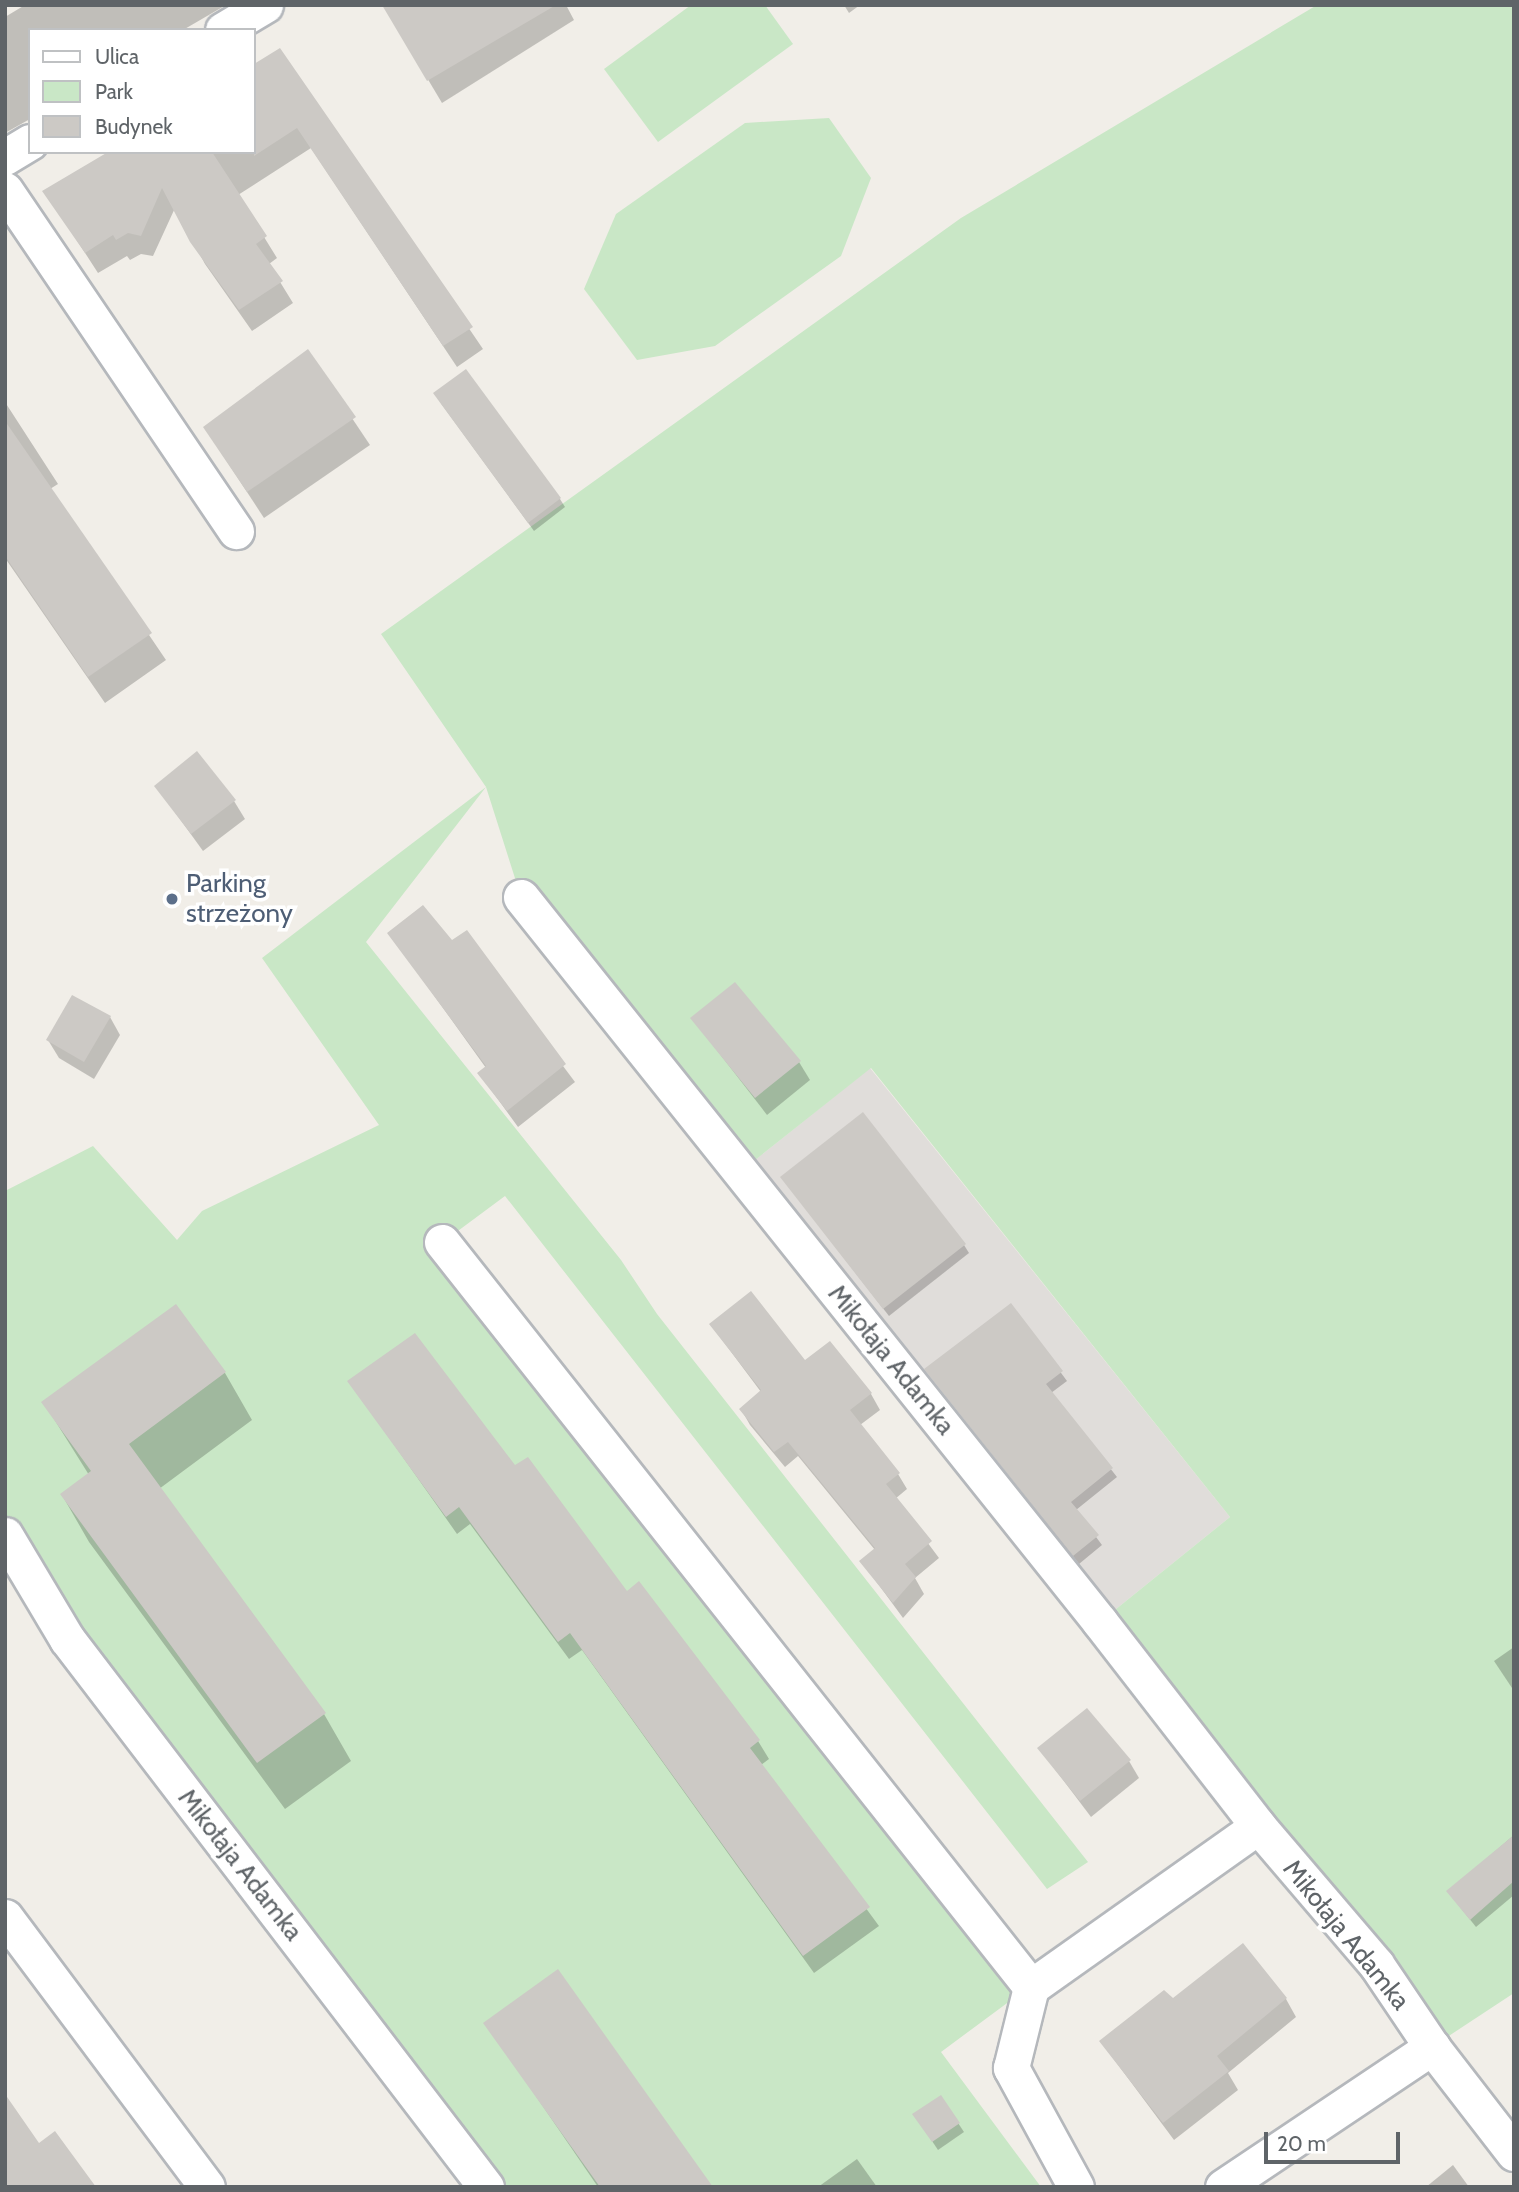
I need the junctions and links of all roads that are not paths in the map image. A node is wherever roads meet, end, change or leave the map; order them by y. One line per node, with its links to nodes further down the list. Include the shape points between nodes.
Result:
1 (265, 5): 2 (street)
2 (226, 28)
3 (28, 143): 4 (street)
4 (5, 157)
5 (5, 190): 6 (street)
6 (236, 531)
7 (521, 897): 10 (street, Mikołaja Adamka)
8 (442, 1242): 12 (street)
9 (5, 1535): 16 (street, Mikołaja Adamka, via 67,1639)
10 (1258, 1826): 12 (street); 13 (street, Mikołaja Adamka, via 1376,1964)
11 (5, 1917): 15 (street)
12 (1031, 1987): 17 (street, via 1011,2068)
13 (1432, 2047): 14 (street, Mikołaja Adamka); 18 (street)
14 (1514, 2153)
15 (207, 2187)
16 (486, 2187)
17 (1076, 2187)
18 (1223, 2187)

